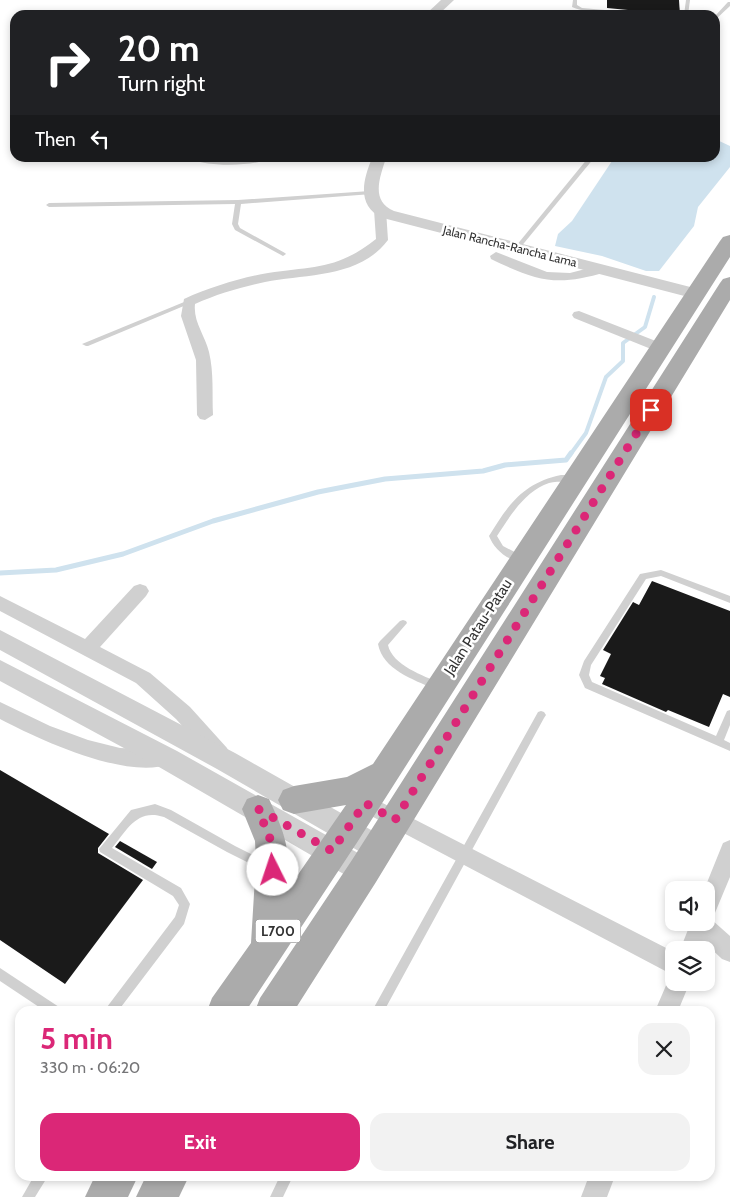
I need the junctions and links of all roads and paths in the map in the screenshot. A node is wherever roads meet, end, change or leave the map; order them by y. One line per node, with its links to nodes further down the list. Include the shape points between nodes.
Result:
1 (448, 0): 4 (street)
2 (574, 0): 5 (lane, via 574,6)
3 (730, 3): 6 (lane)
4 (437, 10)
5 (593, 10)
6 (720, 14)
7 (378, 162): 9 (street)
8 (588, 162): 14 (lane)
9 (370, 193): 10 (lane); 12 (street)
10 (238, 202): 11 (lane); 15 (lane, via 237,229)
11 (49, 205)
12 (380, 210): 14 (street, Jalan Rancha-Rancha Lama, via 404,220); 20 (street, via 382,240 368,253 346,264 321,273 257,280)
13 (730, 241): 19 (main road, Jalan Patau-Patau / L700)
14 (518, 247): 17 (street, Jalan Rancha-Rancha Lama)
15 (283, 254)
16 (496, 256): 17 (street, via 528,271 560,279)
17 (600, 269): 19 (street, Jalan Rancha-Rancha Lama)
18 (730, 283): 46 (main road, Jalan Patau-Patau / L700)
19 (696, 294): 23 (main road, Jalan Patau-Patau / L700)
20 (189, 302): 22 (lane); 24 (street, via 186,312 202,352)
21 (579, 315): 23 (street)
22 (86, 344)
23 (661, 348): 25 (main road, Jalan Patau-Patau / L700)
24 (205, 415)
25 (576, 478): 26 (main road, Jalan Patau-Patau / L700); 26 (lane, via 552,478 531,488 493,536 500,549)
26 (522, 560): 34 (main road, Jalan Patau-Patau / L700)
27 (140, 591): 32 (street)
28 (730, 600): 38 (lane, via 661,574 643,576 587,664 584,675 588,685)
29 (0, 603): 32 (street)
30 (403, 624): 34 (lane, via 383,644 385,654 394,663)
31 (0, 639): 41 (street)
32 (88, 648): 41 (street, via 144,678 183,713)
33 (0, 670): 40 (street)
34 (439, 687): 42 (main road, Jalan Patau-Patau / L700)
35 (0, 710): 40 (street, via 45,734 90,748 120,756)
36 (730, 714): 38 (lane)
37 (541, 715): 49 (lane)
38 (718, 742): 39 (lane)
39 (730, 748)
40 (168, 759): 45 (street)
41 (226, 761): 43 (street)
42 (384, 772): 43 (main road, via 360,788 325,797); 44 (main road, Jalan Patau-Patau / L700)
43 (294, 800): 47 (street)
44 (365, 803): 46 (street); 47 (main road, Jalan Patau-Patau / L700)
45 (258, 809): 47 (street); 51 (main road, via 271,841)
46 (395, 820): 49 (street); 50 (main road, Jalan Patau-Patau / L700)
47 (340, 841): 50 (street); 54 (main road, Jalan Patau-Patau / L700)
48 (730, 850): 52 (street)
49 (465, 856): 56 (street); 63 (lane)
50 (371, 860): 62 (main road, Jalan Patau-Patau / L700)
51 (273, 870): 54 (main road); 60 (lane, via 167,812 155,809 135,813 104,848 176,892 185,904 180,920)
52 (715, 889)
53 (713, 931): 55 (street)
54 (268, 946): 61 (main road, Jalan Patau-Patau / L700)
55 (730, 951)
56 (665, 959)
57 (0, 974): 59 (lane)
58 (675, 991): 64 (street)
59 (48, 1006)
60 (115, 1006)
61 (228, 1006)
62 (275, 1006)
63 (381, 1006)
64 (669, 1006)
65 (39, 1181): 70 (lane)
66 (115, 1181): 71 (main road)
67 (166, 1181): 72 (main road)
68 (284, 1181): 73 (lane)
69 (600, 1181): 74 (street)
70 (28, 1197)
71 (105, 1197)
72 (156, 1197)
73 (276, 1197)
74 (594, 1197)

